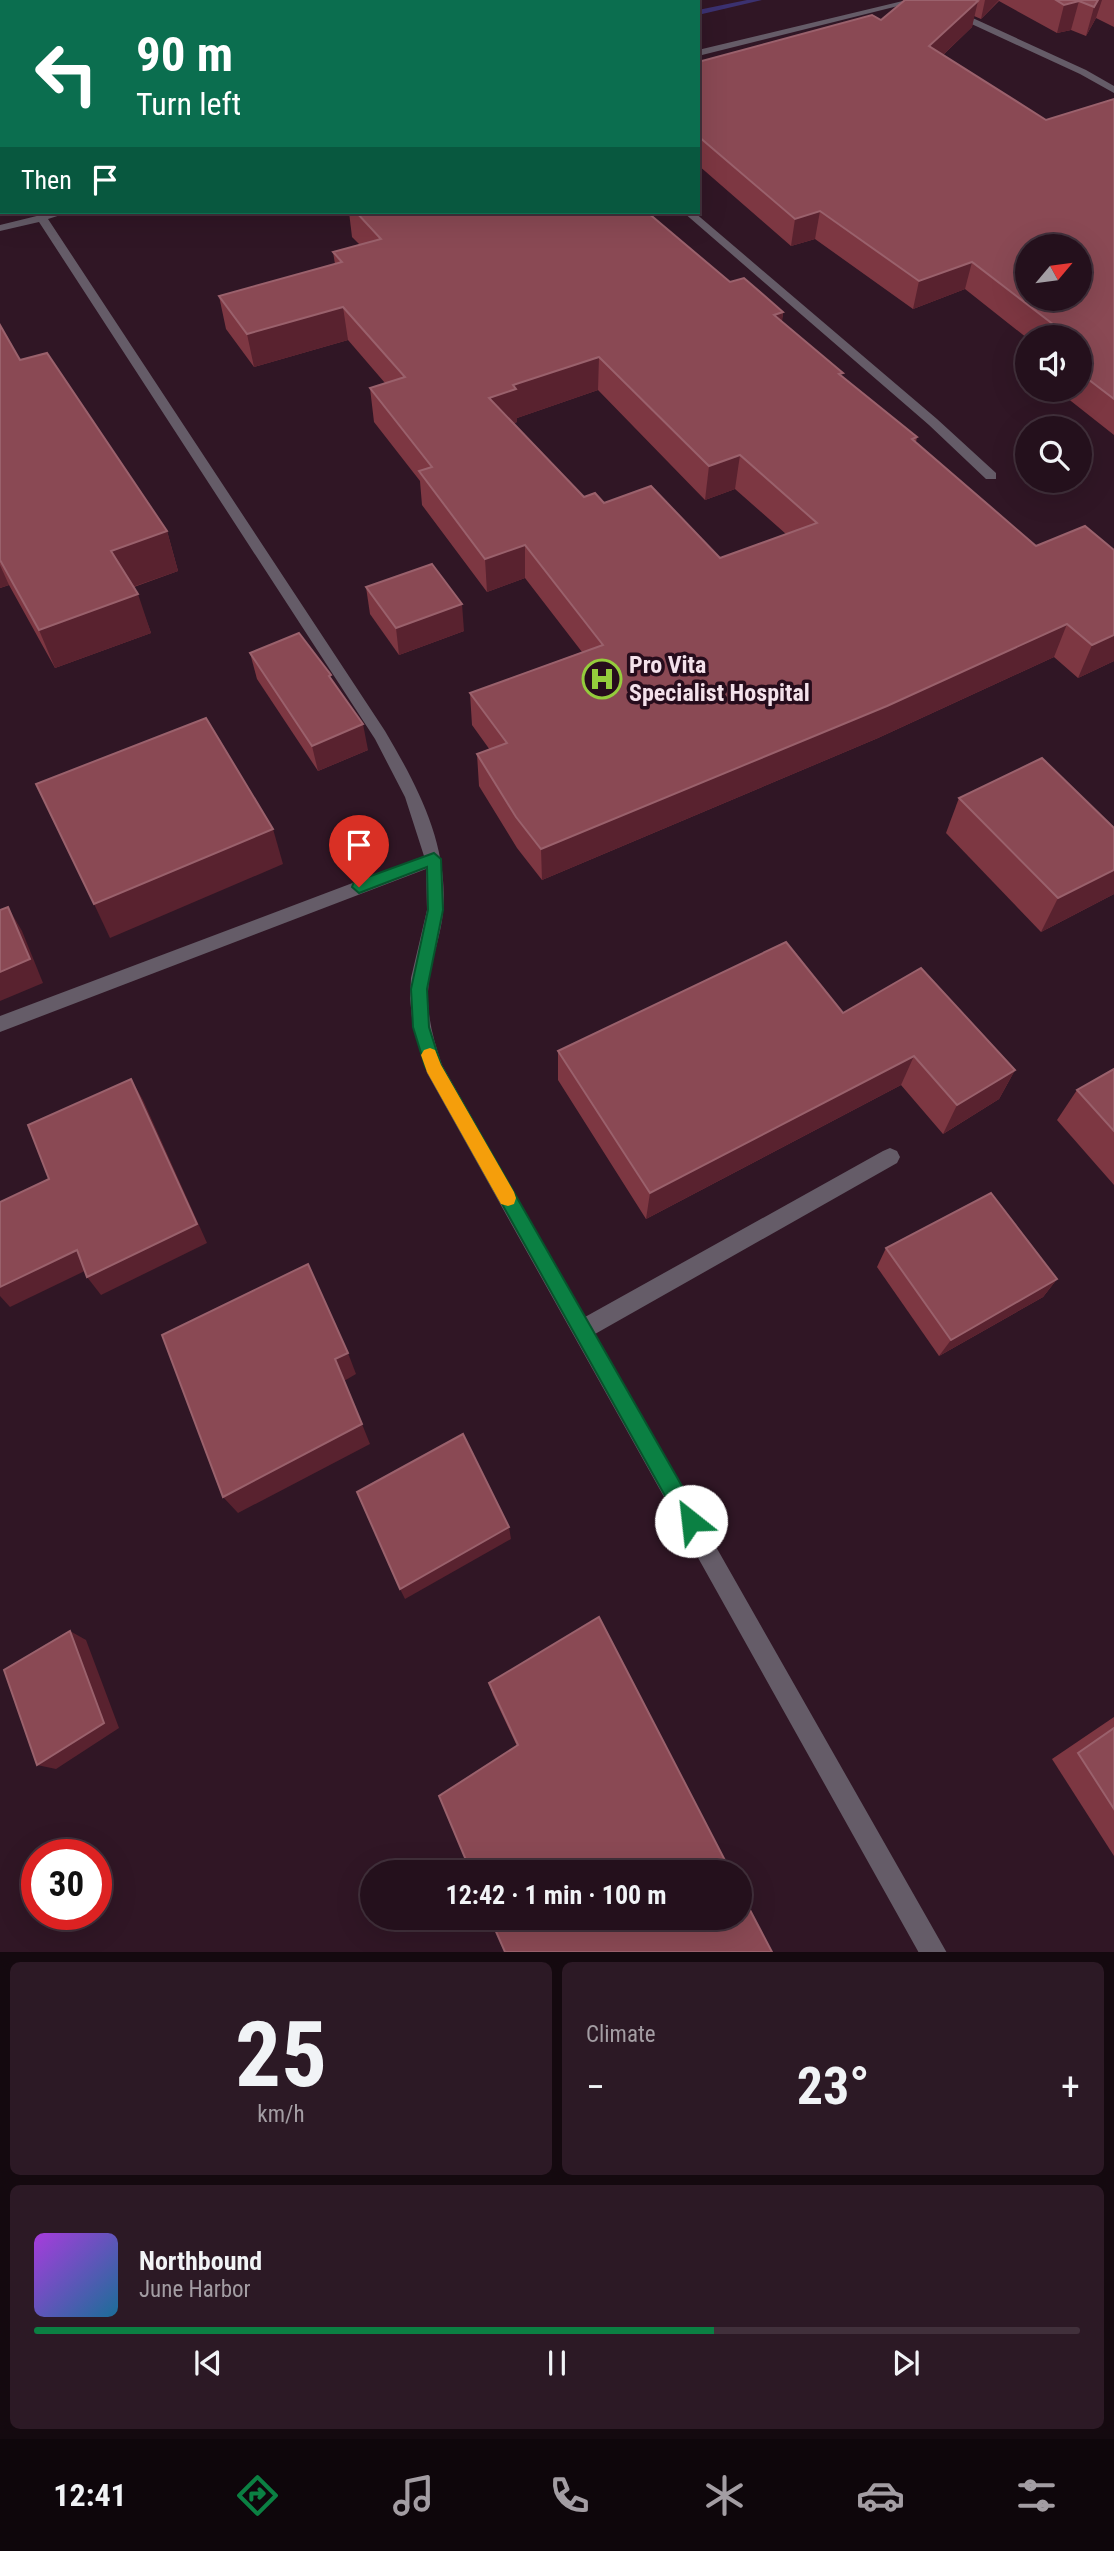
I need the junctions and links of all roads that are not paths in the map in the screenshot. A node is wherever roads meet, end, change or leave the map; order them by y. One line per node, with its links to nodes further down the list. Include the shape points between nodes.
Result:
1 (918, 0): 3 (street)
2 (939, 6): 4 (street)
3 (700, 53)
4 (1114, 90)
5 (57, 214): 7 (street)
6 (690, 214): 9 (street)
7 (42, 218): 8 (street); 10 (street, via 380,734 422,813)
8 (0, 228)
9 (991, 476)
10 (434, 859): 11 (street); 13 (street, via 435,910 419,989 421,1027 433,1066)
11 (0, 1024)
12 (890, 1157): 13 (street)
13 (582, 1330): 14 (street)
14 (934, 1952)

